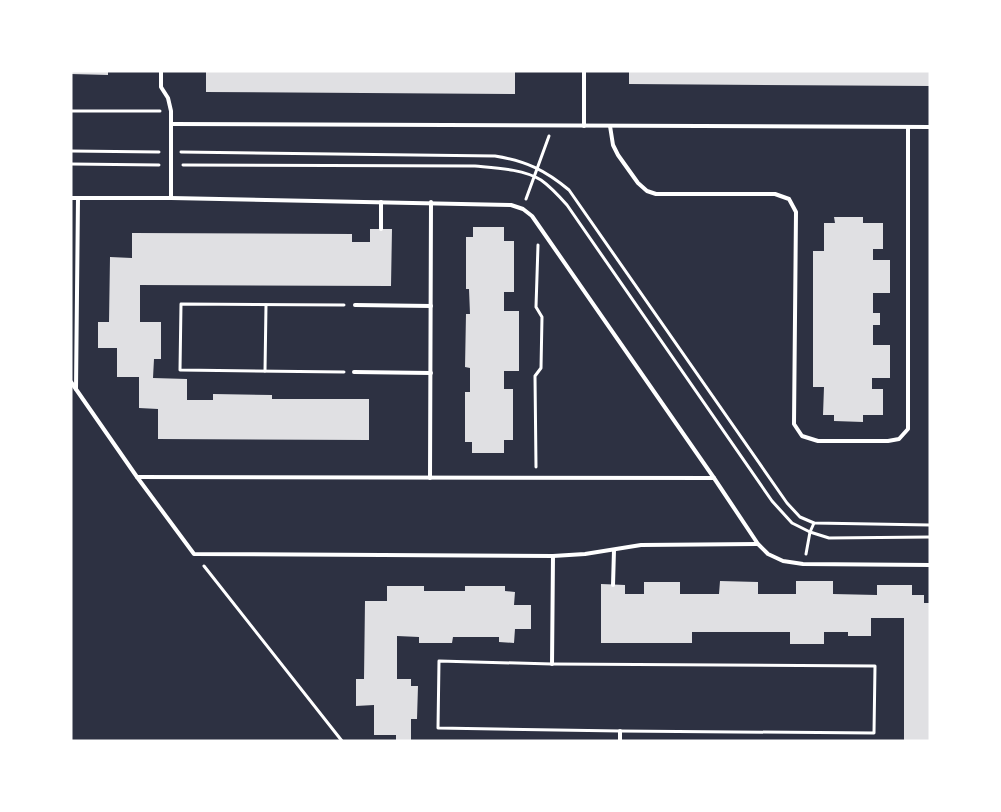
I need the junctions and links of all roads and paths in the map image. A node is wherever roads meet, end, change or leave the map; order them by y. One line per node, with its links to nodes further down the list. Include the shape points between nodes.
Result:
1 (162, 71): 4 (lane, via 161,87)
2 (584, 71): 7 (lane)
3 (71, 111): 4 (path)
4 (171, 112): 5 (lane)
5 (171, 124): 6 (lane); 12 (lane)
6 (552, 126): 7 (lane); 15 (path)
7 (584, 126): 8 (lane)
8 (610, 126): 9 (lane); 9 (lane, via 612,145 646,191 656,194 775,194 789,198 796,212 794,424 802,436 818,441 888,441 899,439 908,429)
9 (908, 127): 10 (lane)
10 (930, 127)
11 (71, 151): 12 (path)
12 (171, 152): 14 (lane); 15 (path, via 495,156)
13 (71, 164): 14 (path)
14 (171, 165): 16 (path, via 475,166); 19 (lane)
15 (538, 168): 16 (path); 37 (path, via 569,190 790,507 800,517)
16 (534, 177): 22 (path); 39 (path, via 567,205 772,502 792,523)
17 (71, 198): 18 (lane)
18 (78, 198): 19 (lane); 32 (lane)
19 (170, 198): 20 (lane)
20 (381, 202): 21 (lane); 24 (lane)
21 (431, 202): 22 (lane, via 511,204); 27 (lane)
22 (523, 209): 23 (lane)
23 (538, 224): 35 (path, via 536,307 542,317 541,368 535,376); 36 (lane)
24 (381, 229)
25 (266, 305): 26 (path); 28 (path); 28 (path, via 181,304 180,370)
26 (355, 305): 27 (lane)
27 (431, 306): 30 (lane)
28 (265, 371): 29 (path)
29 (354, 372): 30 (lane)
30 (430, 373): 34 (lane)
31 (71, 382): 32 (lane)
32 (76, 389): 33 (lane)
33 (137, 477): 34 (lane); 43 (lane)
34 (430, 478): 35 (lane)
35 (536, 478): 36 (lane)
36 (714, 478): 41 (lane)
37 (814, 523): 38 (path); 39 (path)
38 (930, 525)
39 (810, 532): 40 (path, via 829,538); 45 (path)
40 (930, 537)
41 (758, 544): 42 (lane, via 640,545); 45 (lane, via 768,554 783,561)
42 (614, 550): 44 (lane); 47 (lane)
43 (194, 554): 44 (lane); 50 (path)
44 (554, 556): 48 (lane)
45 (804, 564): 46 (lane)
46 (930, 565)
47 (613, 584)
48 (552, 664): 49 (path, via 439,661 438,728); 49 (path, via 875,666 874,733)
49 (620, 732): 51 (lane)
50 (342, 741)
51 (620, 741)

